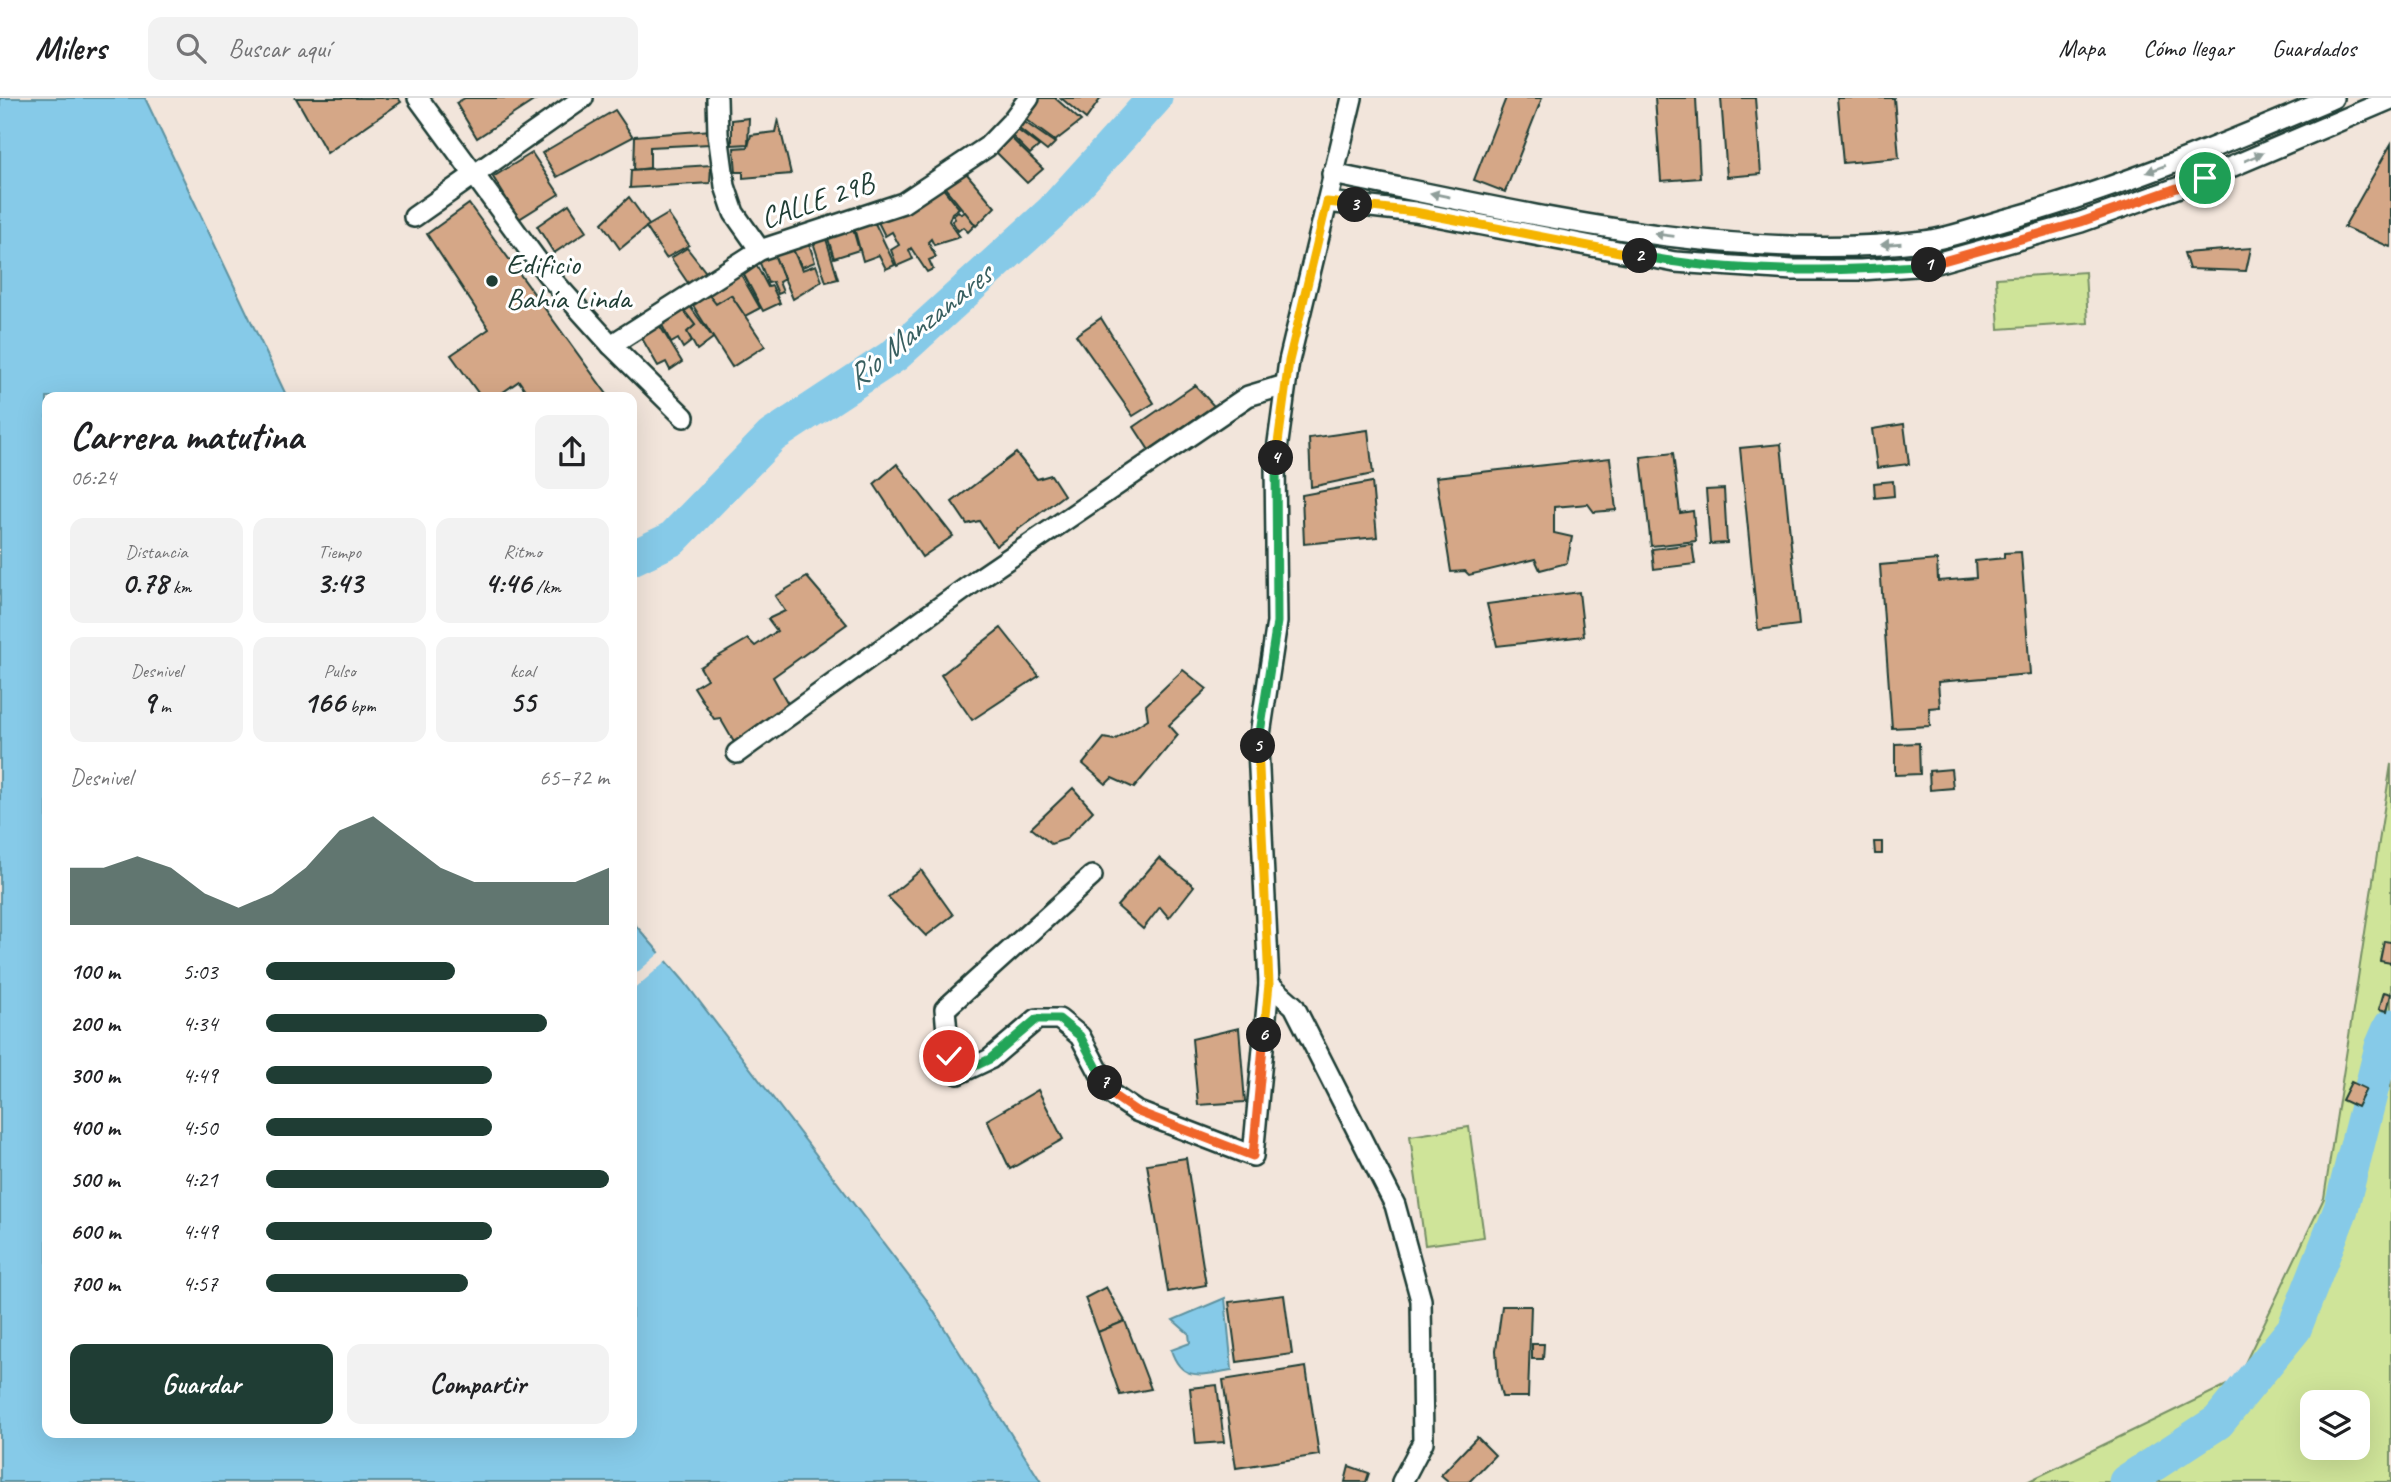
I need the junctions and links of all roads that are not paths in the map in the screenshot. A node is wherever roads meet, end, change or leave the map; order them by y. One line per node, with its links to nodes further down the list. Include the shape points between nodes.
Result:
1 (418, 98): 9 (street)
2 (583, 98): 9 (street)
3 (717, 98): 13 (street, via 724,186 734,213)
4 (1029, 98): 13 (street, CALLE 29B, via 987,147 903,203)
5 (1352, 98): 8 (street)
6 (2333, 98): 12 (street, one-way to 12, via 2068,202 1927,241)
7 (2391, 99): 14 (street, one-way to 7, via 1929,265 2081,222 2205,178)
8 (1332, 174): 10 (street); 12 (street, one-way to 8, via 1778,246 1621,229)
9 (473, 175): 11 (street); 15 (street, via 547,274)
10 (1327, 202): 14 (street, via 1415,212 1675,262); 16 (street)
11 (414, 217)
12 (1860, 246): 14 (street)
13 (760, 250): 15 (street, CALLE 29B)
14 (1861, 270)
15 (611, 345): 17 (street)
16 (1284, 385): 18 (street, via 1248,396 980,578); 20 (street, via 1275,465 1277,622 1258,748)
17 (684, 417)
18 (737, 753)
19 (1092, 876): 20 (street, via 944,1009 949,1056 958,1074 990,1059 1037,1019 1059,1019 1080,1036 1111,1094 1136,1111 1253,1156)
20 (1269, 984): 21 (street, via 1294,1006 1395,1205 1421,1300 1423,1442)
21 (1402, 1482)

